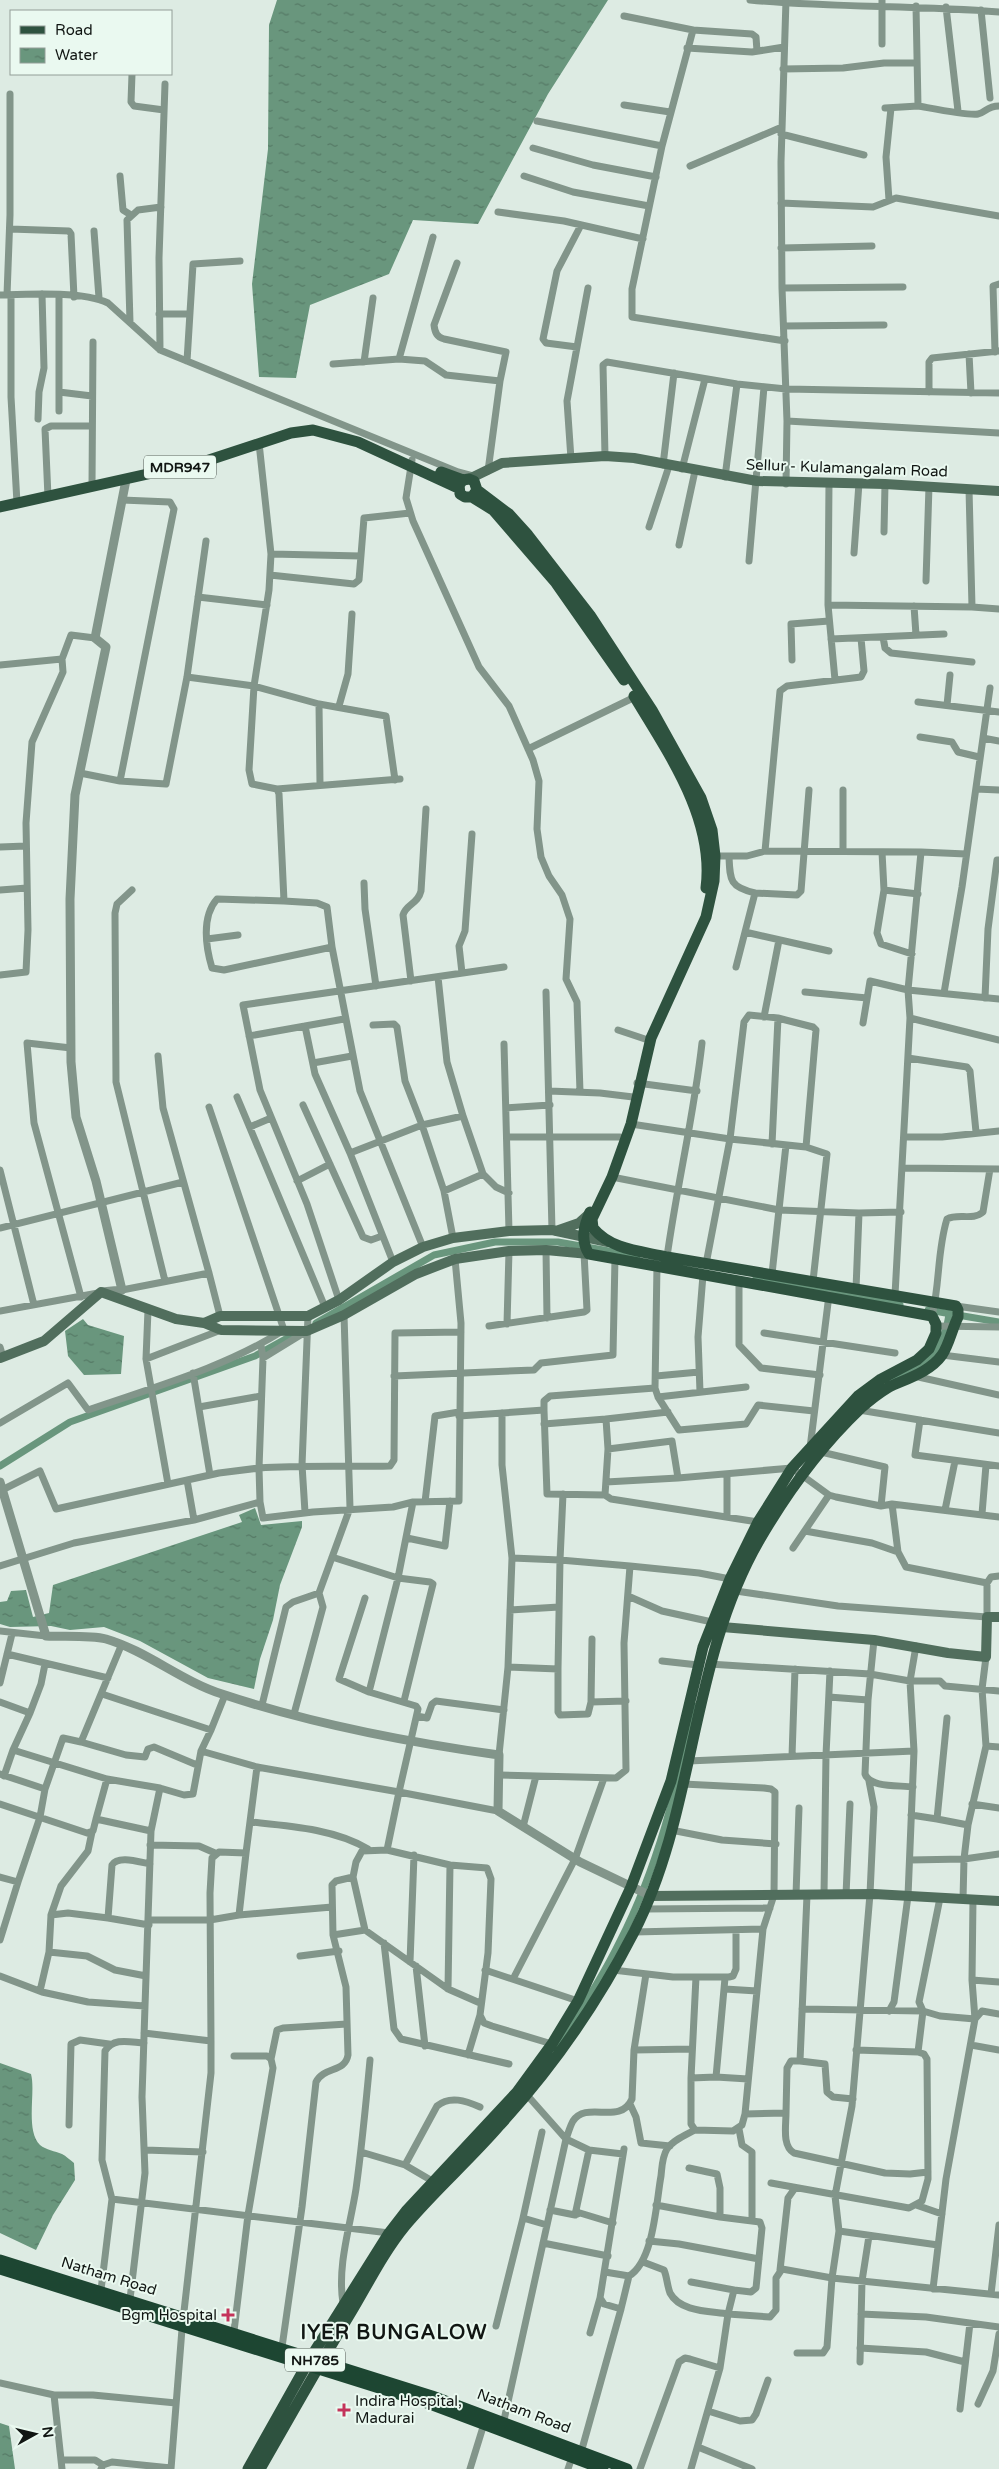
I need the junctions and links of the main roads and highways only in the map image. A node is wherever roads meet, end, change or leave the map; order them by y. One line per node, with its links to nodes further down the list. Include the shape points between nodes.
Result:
1 (411, 462): 2 (main road); 2 (main road); 4 (main road, MDR947, via 371,442 358,442 313,430 126,480)
2 (470, 485): 3 (main road, Sellur - Kulamangalam Road, via 488,471 510,462 605,456 634,458 757,482 859,483); 5 (main road, via 556,583 635,697 697,813); 5 (main road, via 509,514 528,535 590,615 652,710 706,809)
3 (999, 491)
4 (0, 507)
5 (710, 856): 6 (main road, via 703,907 645,1039); 6 (main road, via 714,881 706,917 656,1026)
6 (638, 1083): 7 (main road); 7 (main road, via 631,1124 612,1177)
7 (590, 1218): 8 (main road); 9 (main road, via 595,1230); 10 (main road)
8 (554, 1231): 10 (main road); 14 (main road, via 509,1231 453,1238 423,1247 394,1262)
9 (608, 1242): 10 (main road); 11 (main road)
10 (583, 1246): 11 (main road, via 615,1258); 15 (main road, via 509,1251 455,1259 416,1274)
11 (659, 1260): 12 (main road)
12 (705, 1269): 13 (main road, via 739,1281); 13 (main road, via 813,1281)
13 (830, 1291): 16 (main road); 16 (main road, via 856,1289 895,1296)
14 (333, 1303): 15 (main road); 18 (main road)
15 (342, 1316): 18 (main road)
16 (944, 1316): 20 (main road, via 929,1349 917,1360 858,1396); 20 (main road, via 942,1355 931,1366 885,1389)
17 (204, 1323): 18 (main road, via 221,1330); 18 (main road, via 220,1316 279,1317); 19 (main road, via 176,1319 100,1292 44,1341)
18 (305, 1327)
19 (1, 1354)
20 (816, 1450): 21 (main road)
21 (797, 1471): 23 (main road); 23 (main road, via 758,1522 730,1579)
22 (999, 1617): 23 (main road, via 988,1617 986,1656 874,1640)
23 (717, 1624): 24 (main road)
24 (704, 1665): 25 (main road); 25 (main road, via 684,1784 671,1830)
25 (641, 1891): 26 (main road, via 870,1894); 29 (main road, via 552,2044 517,2092 389,2233 343,2303); 29 (main road, via 645,1909 582,2021 527,2095 404,2227)
26 (999, 1901)
27 (0, 2259): 29 (main road, Natham Road); 36 (highway, NH785, via 417,2391)
28 (0, 2270): 30 (main road, Natham Road); 35 (highway, NH785, via 430,2404)
29 (316, 2358): 30 (main road); 37 (main road, Natham Road, via 428,2392)
30 (309, 2370): 31 (main road, Natham Road, via 430,2406); 32 (main road); 33 (main road)
31 (570, 2464): 34 (main road, Natham Road)
32 (248, 2469)
33 (260, 2469)
34 (596, 2469)
35 (603, 2469)
36 (627, 2469)
37 (635, 2469)

